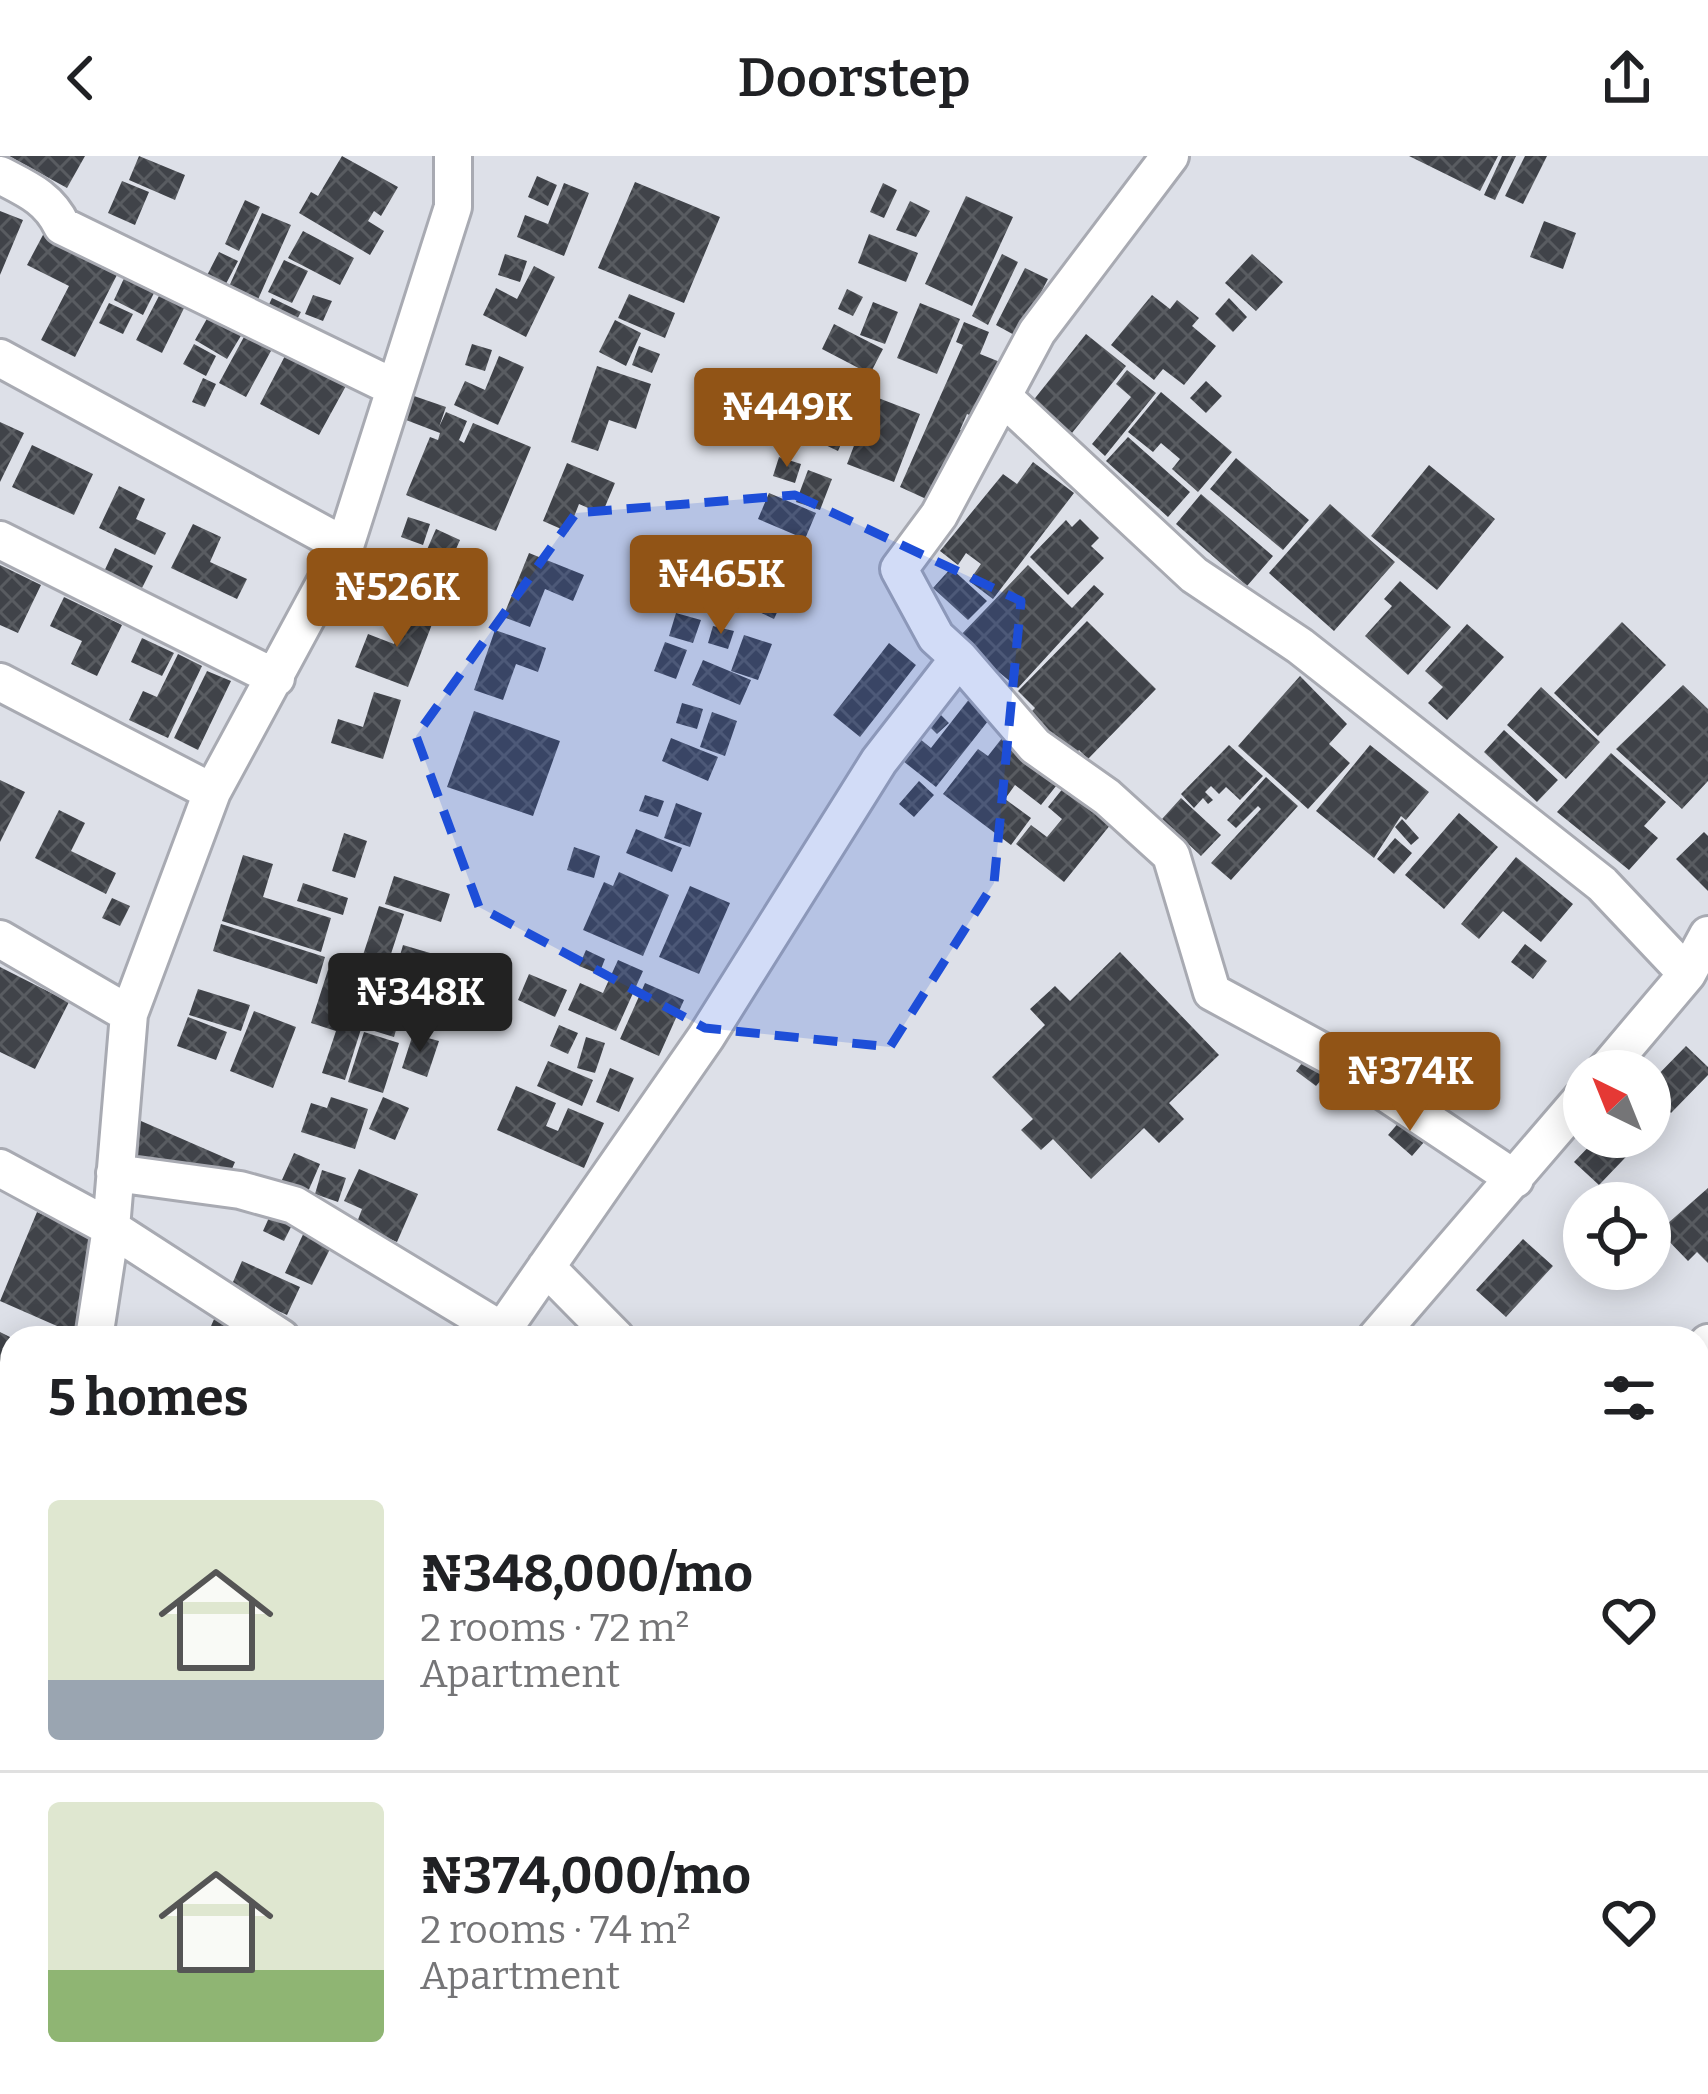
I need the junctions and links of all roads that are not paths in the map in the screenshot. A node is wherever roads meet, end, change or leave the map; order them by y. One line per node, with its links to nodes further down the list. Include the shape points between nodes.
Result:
1 (453, 156): 5 (street, via 453,207)
2 (1170, 156): 6 (street, via 1037,332)
3 (0, 175): 5 (street, via 54,208 62,226)
4 (0, 358): 8 (street)
5 (395, 388): 8 (street)
6 (1003, 397): 9 (street, via 939,515 899,569 936,637); 15 (street, via 1195,574 1300,646 1602,884)
7 (0, 540): 10 (street)
8 (345, 546): 10 (street)
9 (959, 658): 21 (street, via 1034,746 1171,855 1212,992 1334,1058); 23 (street, via 879,761 706,1037)
10 (276, 678): 12 (street)
11 (0, 682): 12 (street)
12 (212, 791): 16 (street)
13 (1708, 935): 15 (street)
14 (0, 939): 16 (street)
15 (1687, 974): 17 (street)
16 (129, 1014): 20 (street)
17 (1623, 1050)
18 (1563, 1121): 21 (street)
19 (0, 1168): 22 (street)
20 (116, 1173): 22 (street); 26 (street, via 294,1205)
21 (1515, 1179): 29 (street)
22 (111, 1228): 24 (street); 25 (street)
23 (546, 1267): 27 (street); 28 (street)
24 (96, 1326)
25 (262, 1326)
26 (487, 1326)
27 (505, 1326)
28 (604, 1326)
29 (1386, 1326)

